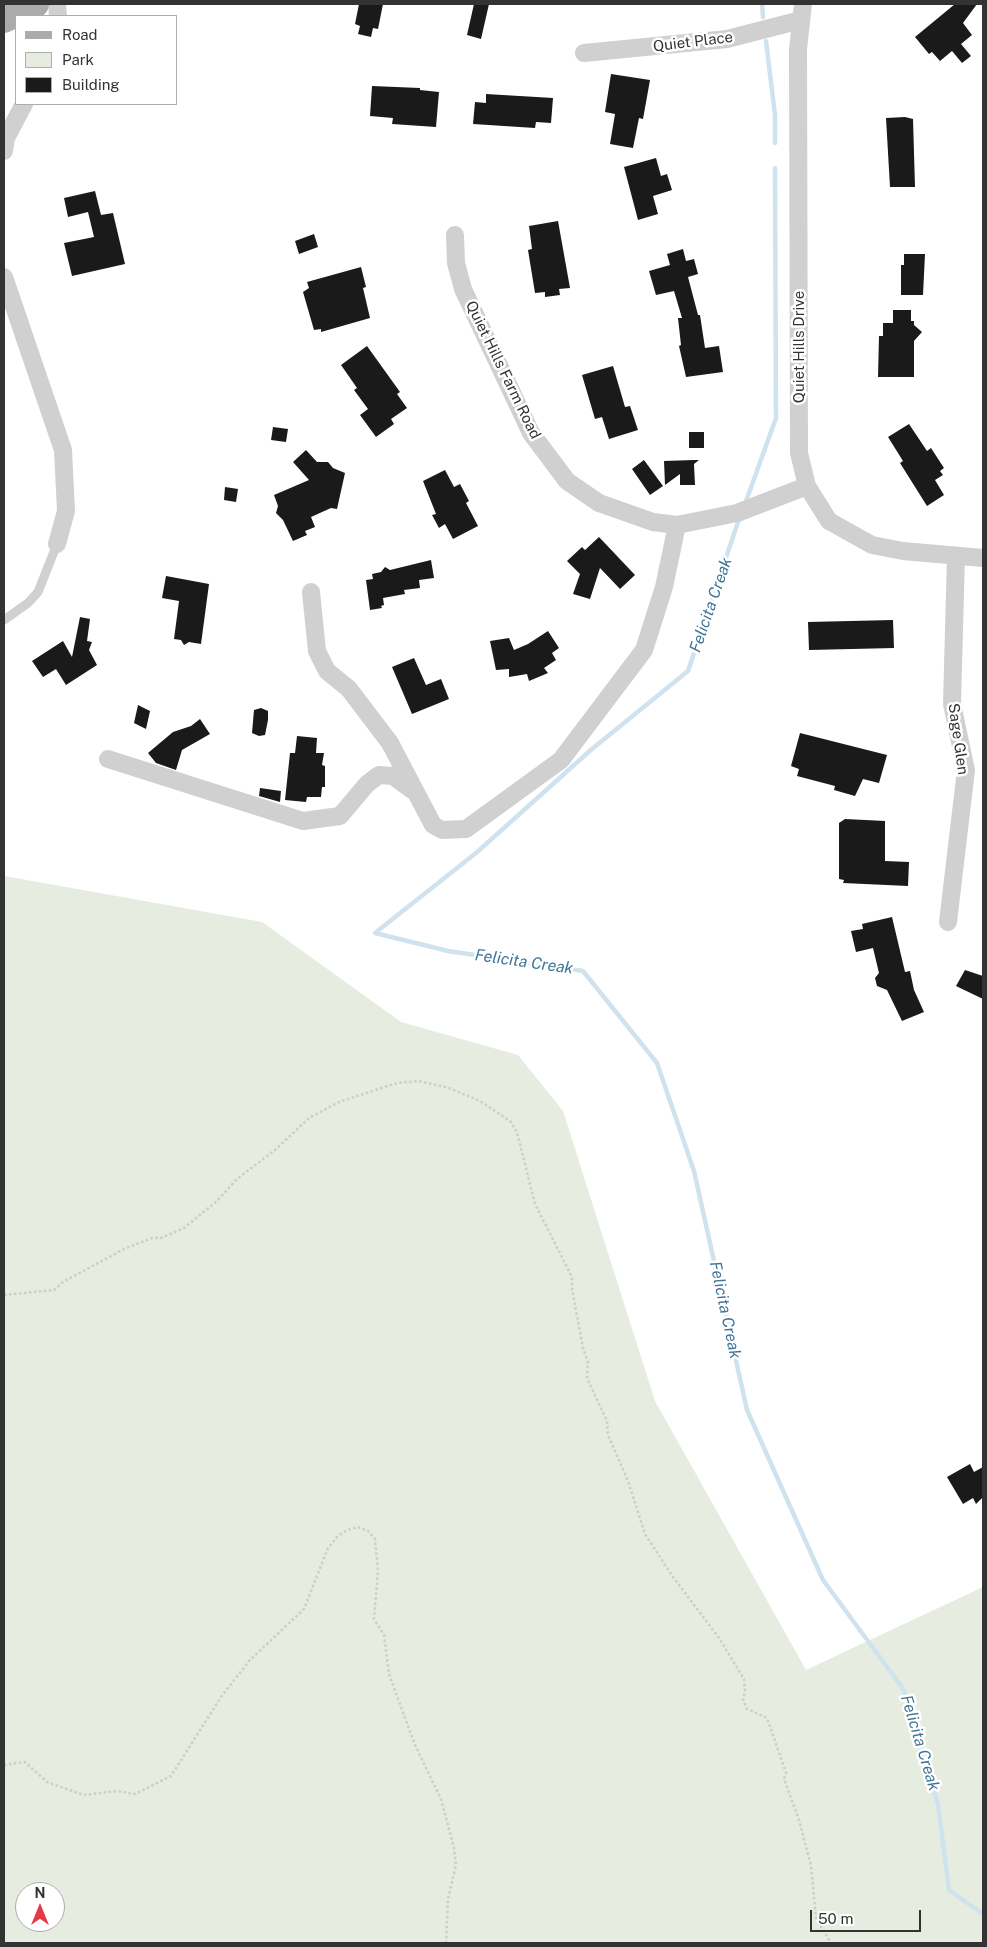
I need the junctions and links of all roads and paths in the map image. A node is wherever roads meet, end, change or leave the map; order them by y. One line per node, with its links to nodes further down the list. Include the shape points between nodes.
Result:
1 (35, 4): 3 (main road)
2 (802, 12): 4 (street, Quiet Place, via 727,39); 9 (street, Quiet Hills Drive, via 798,49 799,453)
3 (4, 19)
4 (584, 53)
5 (23, 105): 6 (street, via 6,138)
6 (4, 151)
7 (455, 235): 10 (street, Quiet Hills Farm Road, via 456,263 463,289 531,433 567,481 599,503 653,522)
8 (4, 277): 11 (street, via 63,450 66,510)
9 (807, 486): 10 (street, Quiet Hills Farm Road, via 737,513); 12 (street, Quiet Hills Drive, via 829,521 872,545)
10 (677, 525): 17 (street, via 664,587 644,650 560,760 466,830 442,830 433,825)
11 (57, 544): 15 (lane, via 38,592)
12 (956, 556): 13 (street, Quiet Hills Drive); 18 (street, Sage Glen, via 952,704 966,770)
13 (983, 558)
14 (311, 592): 17 (street, via 317,651 327,671 349,689 390,743)
15 (4, 620)
16 (108, 759): 17 (street, via 303,820 340,816 379,775 393,776)
17 (416, 794)
18 (948, 922)
19 (4, 1296): 22 (path, via 54,1290 124,1249 184,1228 309,1118 339,1102 397,1083 419,1081 449,1088 480,1101 510,1122 517,1132 534,1204 572,1277 588,1362 587,1378 607,1421 608,1435 628,1481 645,1534 744,1679 746,1692 742,1699 747,1709 767,1718 786,1773 784,1779 811,1866 816,1918)
20 (4, 1765): 21 (path, via 25,1762 47,1782 84,1795 117,1791 135,1794 170,1776 221,1696 249,1661 304,1609 332,1542 347,1530 358,1527 368,1531 375,1539 378,1570 374,1619 384,1635 389,1674 415,1745 441,1799 454,1848 456,1864 448,1899)
21 (446, 1943)
22 (831, 1943)

